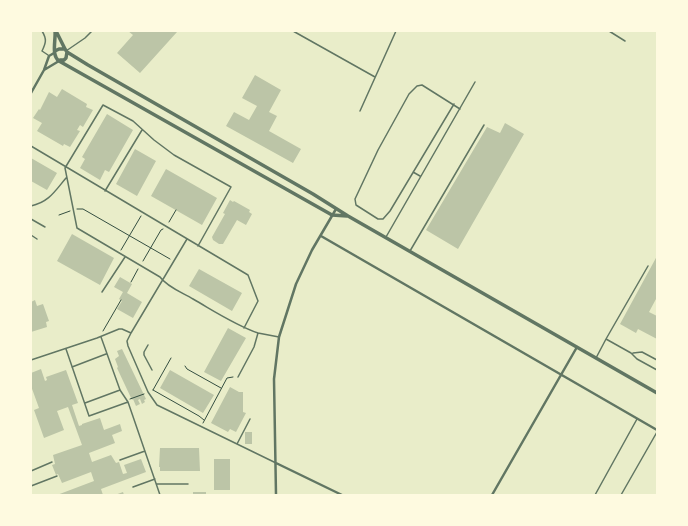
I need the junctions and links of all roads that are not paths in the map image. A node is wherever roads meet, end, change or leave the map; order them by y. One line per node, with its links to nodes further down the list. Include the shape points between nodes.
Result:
1 (42, 31): 10 (lane, via 46,38 42,51)
2 (56, 31): 8 (street); 9 (street)
3 (92, 31): 8 (lane)
4 (294, 31): 13 (lane)
5 (396, 31): 13 (lane)
6 (609, 31): 7 (lane)
7 (624, 41)
8 (66, 51): 9 (street, via 59,49); 11 (street, via 66,58); 28 (street)
9 (55, 52): 10 (street); 11 (street, via 56,59)
10 (49, 56): 12 (street)
11 (59, 60): 12 (street); 29 (street)
12 (44, 70): 15 (street)
13 (375, 77): 18 (lane)
14 (475, 82): 17 (lane)
15 (31, 93)
16 (454, 104): 17 (lane); 23 (lane); 23 (lane, via 422,85 417,86 409,94 378,150 355,199 356,205 378,219 383,219)
17 (460, 109): 24 (lane)
18 (360, 111)
19 (484, 124): 39 (lane)
20 (142, 130): 22 (lane, via 133,121 103,105); 26 (lane); 38 (lane, via 174,155 231,188)
21 (31, 146): 22 (lane)
22 (65, 168): 25 (lane); 26 (lane)
23 (413, 172): 24 (lane)
24 (421, 176): 35 (lane)
25 (66, 178): 27 (lane, via 49,198); 40 (lane, via 77,228)
26 (106, 191): 37 (lane)
27 (31, 206)
28 (336, 208): 29 (street); 30 (street)
29 (332, 215): 30 (street); 34 (street)
30 (348, 216): 35 (street)
31 (31, 219): 32 (lane)
32 (45, 227)
33 (31, 235): 36 (lane)
34 (322, 236): 48 (street, via 312,250 296,284); 61 (street)
35 (386, 237): 39 (street)
36 (37, 238)
37 (187, 239): 38 (lane); 42 (lane)
38 (198, 246): 44 (lane, via 248,275 258,301)
39 (410, 251): 51 (street)
40 (125, 257): 42 (lane); 43 (lane)
41 (648, 266): 49 (lane)
42 (162, 280): 44 (lane); 45 (lane)
43 (102, 292)
44 (244, 328): 46 (lane)
45 (131, 333): 47 (lane, via 119,329); 70 (lane, via 128,346 157,405)
46 (258, 333): 48 (lane); 62 (lane, via 254,347)
47 (101, 337): 52 (lane); 54 (lane)
48 (279, 337): 74 (street, via 274,379)
49 (606, 340): 53 (lane); 55 (lane)
50 (148, 345): 59 (lane, via 144,354)
51 (577, 347): 55 (street); 61 (street)
52 (66, 349): 56 (lane); 58 (lane)
53 (632, 352): 57 (lane, via 642,352); 60 (lane, via 637,359)
54 (107, 354): 58 (lane); 63 (lane)
55 (596, 358): 64 (street)
56 (31, 360)
57 (657, 360)
58 (72, 367): 66 (lane)
59 (152, 370)
60 (657, 370)
61 (561, 374): 68 (street); 85 (street)
62 (238, 376)
63 (120, 390): 65 (lane); 66 (lane)
64 (657, 393)
65 (128, 401): 66 (lane, via 89,416); 71 (lane)
66 (85, 403)
67 (250, 419): 70 (lane)
68 (637, 419): 69 (street); 86 (lane)
69 (657, 431): 87 (lane)
70 (237, 444): 74 (lane)
71 (145, 451): 72 (lane); 77 (lane)
72 (120, 460)
73 (52, 462): 75 (lane)
74 (276, 463): 83 (street); 84 (street)
75 (31, 471)
76 (57, 476): 80 (lane)
77 (155, 479): 78 (lane); 81 (lane)
78 (157, 484): 79 (lane); 82 (lane)
79 (188, 484)
80 (31, 486)
81 (132, 487)
82 (160, 495)
83 (276, 495)
84 (342, 495)
85 (492, 495)
86 (595, 495)
87 (621, 495)

